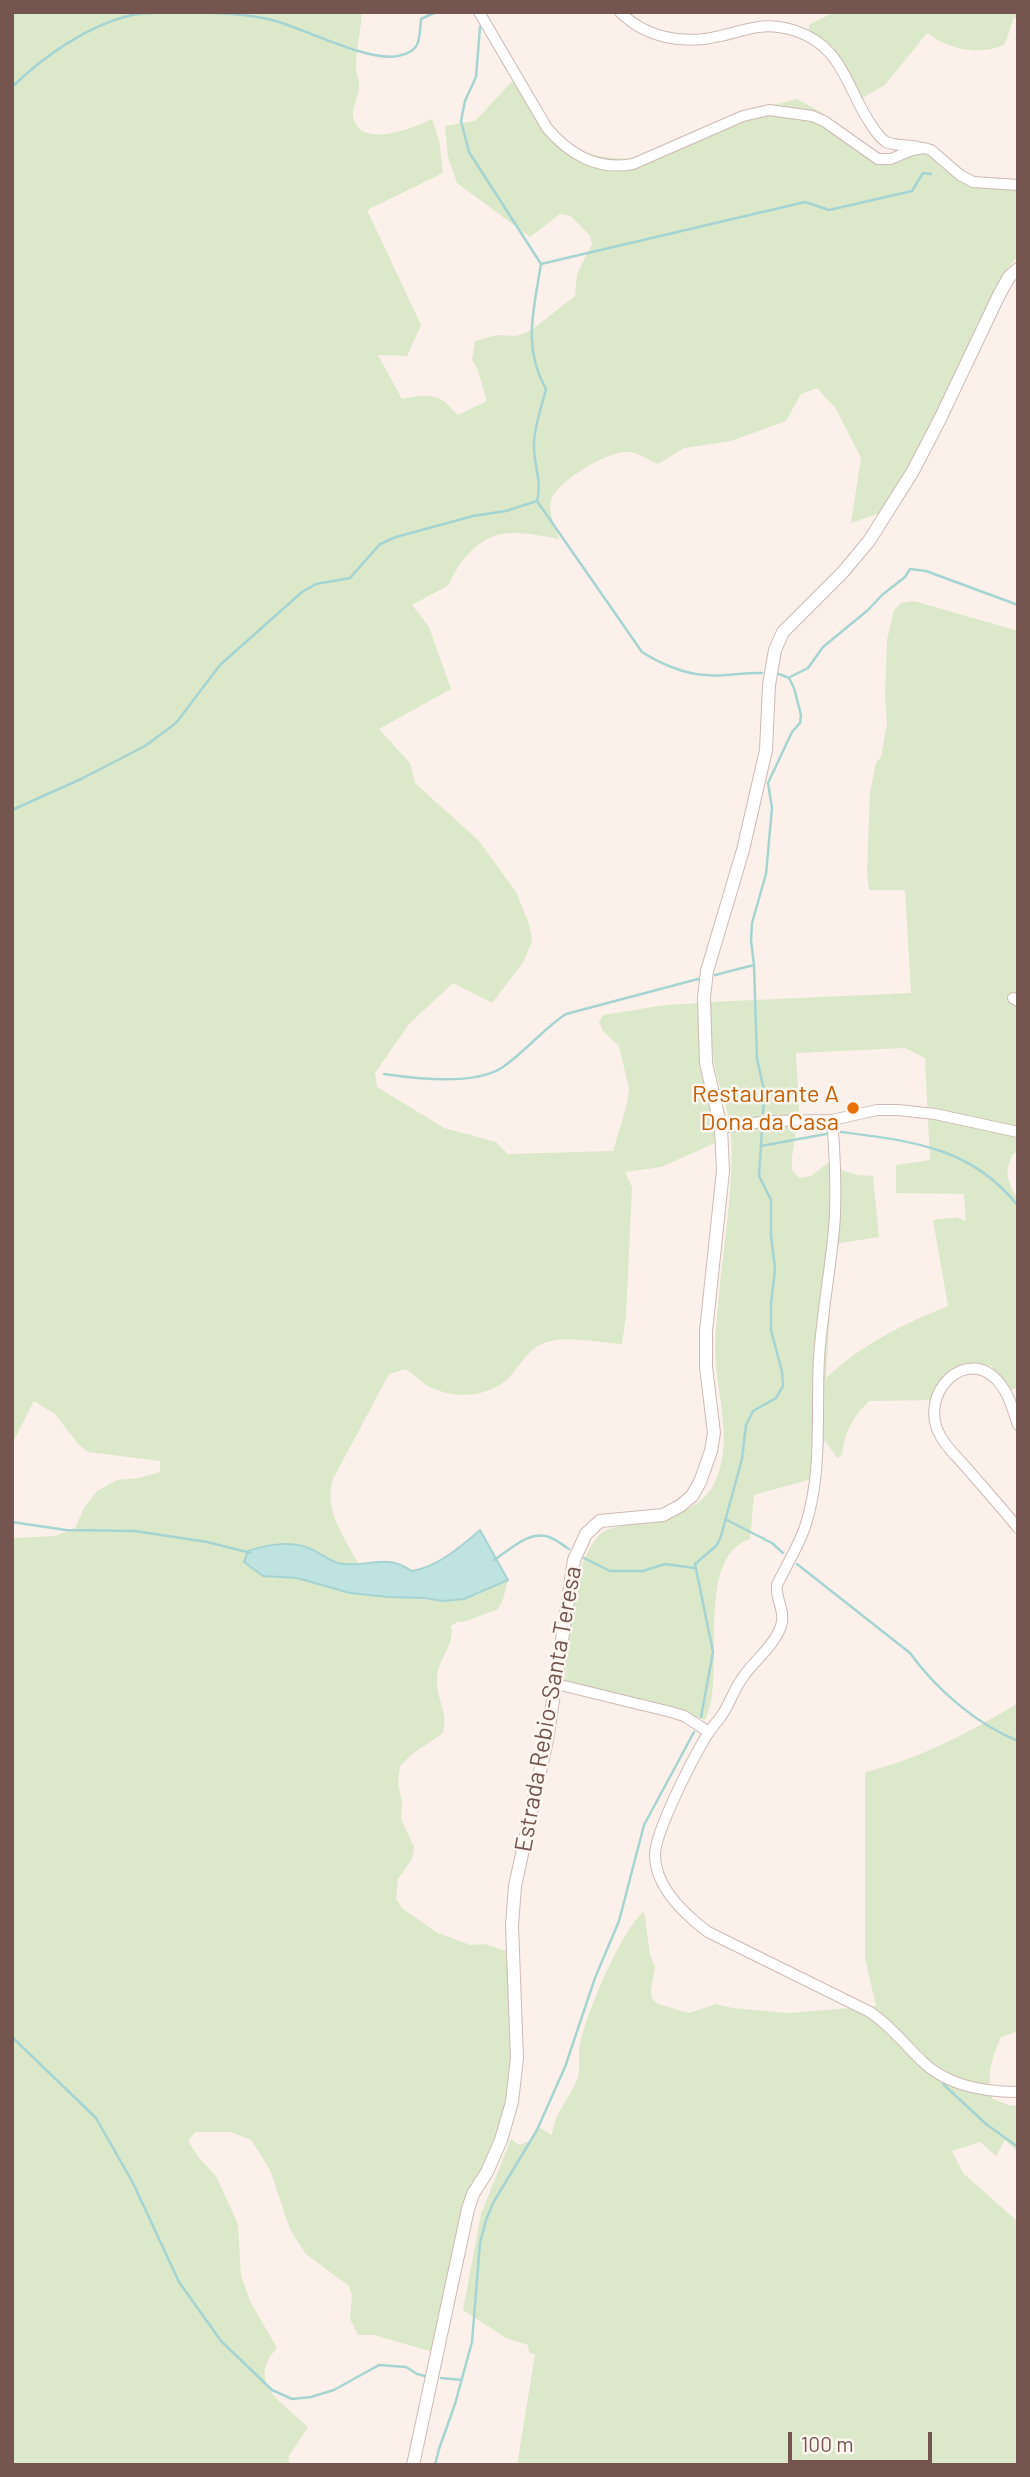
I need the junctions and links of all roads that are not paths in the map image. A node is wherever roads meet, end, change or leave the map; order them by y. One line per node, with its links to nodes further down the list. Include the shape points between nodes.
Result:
1 (479, 12): 3 (street, via 547,128 562,145 593,162 634,164 743,116 769,110 824,121 878,159)
2 (620, 12): 3 (street, via 640,29 667,38 703,39 767,25 812,38 836,59 879,137)
3 (924, 148): 4 (street, via 973,182)
4 (1018, 185)
5 (1018, 269): 7 (street, Estrada Rebio-Santa Teresa, via 999,295 913,471 869,541 783,632 775,650 766,750 704,996 706,1063)
6 (832, 1120): 7 (street, via 768,1121); 8 (street, via 898,1110); 12 (street, via 835,1217 819,1358 817,1459 808,1516 777,1585 783,1611 776,1638 741,1680)
7 (721, 1128): 11 (street, Estrada Rebio-Santa Teresa, via 723,1171 706,1331 714,1433 706,1468 692,1496 680,1506 663,1515 600,1521 586,1534 574,1560)
8 (1017, 1132)
9 (1018, 1425): 10 (street, via 1001,1383 986,1372 956,1372 936,1395 934,1413 940,1437)
10 (1018, 1528)
11 (556, 1684): 12 (street, via 684,1716); 14 (street, Estrada Rebio-Santa Teresa, via 515,1886 512,1947 517,2058 512,2102 501,2140 468,2209)
12 (709, 1732): 13 (street, via 682,1783 655,1852 659,1873 675,1903 708,1932 870,2012 951,2082)
13 (1018, 2092)
14 (413, 2465)

